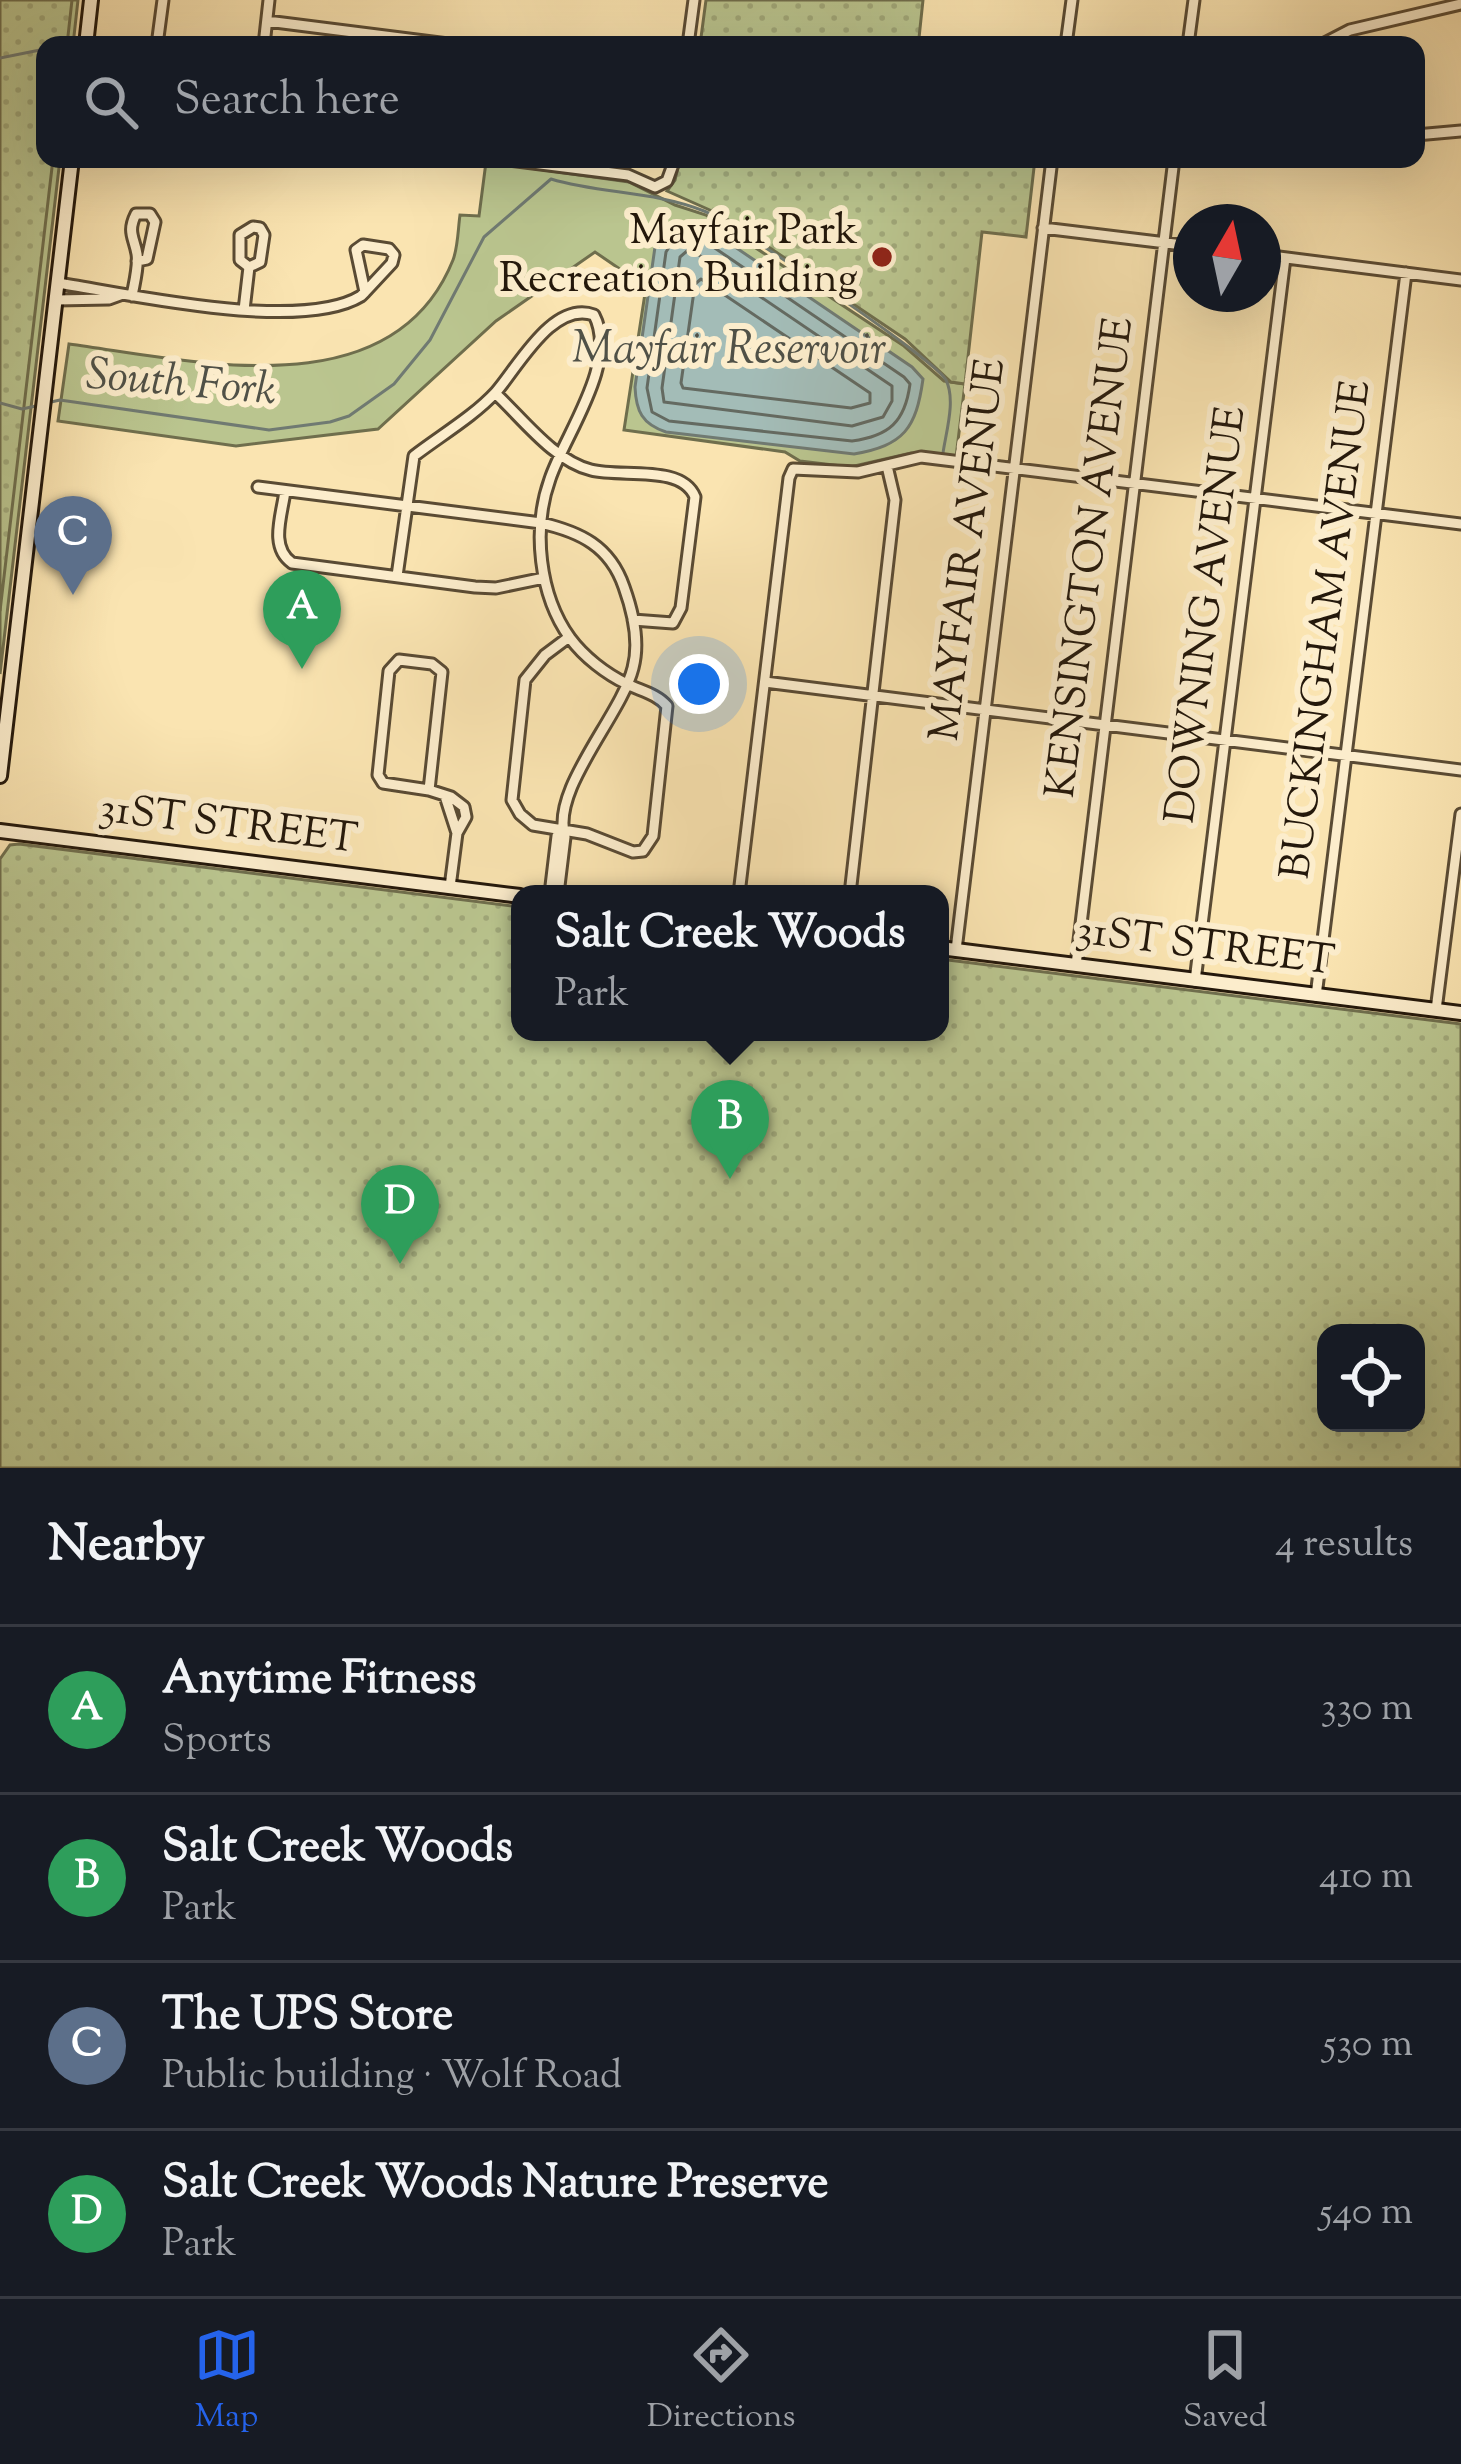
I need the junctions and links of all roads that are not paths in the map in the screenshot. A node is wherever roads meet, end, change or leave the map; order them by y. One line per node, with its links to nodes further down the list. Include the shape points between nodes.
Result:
1 (91, 0): 9 (main road)
2 (163, 0): 10 (street)
3 (269, 0): 8 (street)
4 (694, 0): 13 (street)
5 (1072, 0): 14 (street)
6 (1194, 0): 15 (street)
7 (1461, 4): 16 (street)
8 (266, 21): 11 (street); 12 (street)
9 (87, 36)
10 (158, 36)
11 (265, 36)
12 (384, 36)
13 (689, 36)
14 (1067, 36)
15 (1190, 36)
16 (1338, 36)
17 (1461, 131): 18 (street)
18 (1425, 134)
19 (71, 168): 33 (main road)
20 (572, 168): 21 (street, via 655,187)
21 (672, 168)
22 (1051, 168): 24 (street, MAYFAIR AVENUE)
23 (1173, 168): 25 (street, KENSINGTON AVENUE)
24 (1043, 227): 25 (street); 42 (street, MAYFAIR AVENUE)
25 (1163, 243): 26 (street); 43 (street, KENSINGTON AVENUE)
26 (1173, 244)
27 (1281, 257): 28 (street)
28 (1285, 258): 31 (street); 46 (street, DOWNING AVENUE)
29 (137, 261): 29 (street, via 152,249 149,214 132,219); 36 (street)
30 (249, 267): 38 (street)
31 (1406, 273): 32 (street); 48 (street, BUCKINGHAM AVENUE)
32 (1461, 280)
33 (58, 283): 35 (street); 37 (main road)
34 (365, 292): 34 (street, via 357,248 385,248 394,259); 38 (street, via 308,310)
35 (120, 295): 36 (street); 37 (street)
36 (132, 296): 38 (street)
37 (56, 300): 63 (main road)
38 (244, 310)
39 (495, 393): 40 (street); 40 (street, via 550,328 576,312 594,315 596,377); 47 (street, via 414,456)
40 (561, 454): 49 (street); 53 (street, via 589,470 680,478 691,488 681,608 673,623)
41 (887, 466): 42 (street, via 921,457); 55 (street, via 793,469); 57 (street, via 895,500)
42 (1013, 469): 43 (street); 58 (street, MAYFAIR AVENUE)
43 (1134, 484): 46 (street); 59 (street, KENSINGTON AVENUE)
44 (258, 488): 45 (street)
45 (285, 491): 47 (street); 51 (street, via 283,557)
46 (1255, 500): 48 (street); 60 (street, DOWNING AVENUE)
47 (406, 506): 49 (street); 51 (street)
48 (1376, 513): 50 (street); 61 (street, BUCKINGHAM AVENUE)
49 (542, 523): 52 (street); 53 (street, via 596,544 622,578)
50 (1461, 524)
51 (397, 576): 52 (street, via 496,588)
52 (544, 578): 54 (street)
53 (633, 620): 56 (street)
54 (569, 638): 56 (street); 66 (street, via 525,680 511,794 533,825)
55 (765, 682): 57 (street); 69 (street)
56 (627, 684): 66 (street, via 577,777); 66 (street, via 667,706 651,843 633,852)
57 (872, 695): 58 (street); 70 (street)
58 (983, 710): 59 (street); 74 (street, MAYFAIR AVENUE)
59 (1106, 724): 60 (street); 75 (street, KENSINGTON AVENUE)
60 (1226, 741): 61 (street); 76 (street, DOWNING AVENUE)
61 (1346, 755): 62 (street); 77 (street, BUCKINGHAM AVENUE)
62 (1461, 770)
63 (0, 776)
64 (429, 790): 64 (street, via 442,672 399,660 388,671 378,775 383,783); 71 (street, via 465,809)
65 (1461, 814): 78 (street)
66 (562, 830): 68 (street)
67 (0, 831): 71 (main road, 31ST STREET)
68 (554, 885)
69 (741, 885)
70 (851, 885)
71 (450, 887): 72 (main road, 31ST STREET)
72 (511, 895)
73 (949, 949): 74 (main road, 31ST STREET)
74 (956, 950): 75 (main road, 31ST STREET)
75 (1076, 965): 76 (main road, 31ST STREET)
76 (1196, 981): 77 (main road, 31ST STREET)
77 (1316, 996): 78 (main road, 31ST STREET)
78 (1436, 1010): 79 (main road, 31ST STREET)
79 (1461, 1013)

